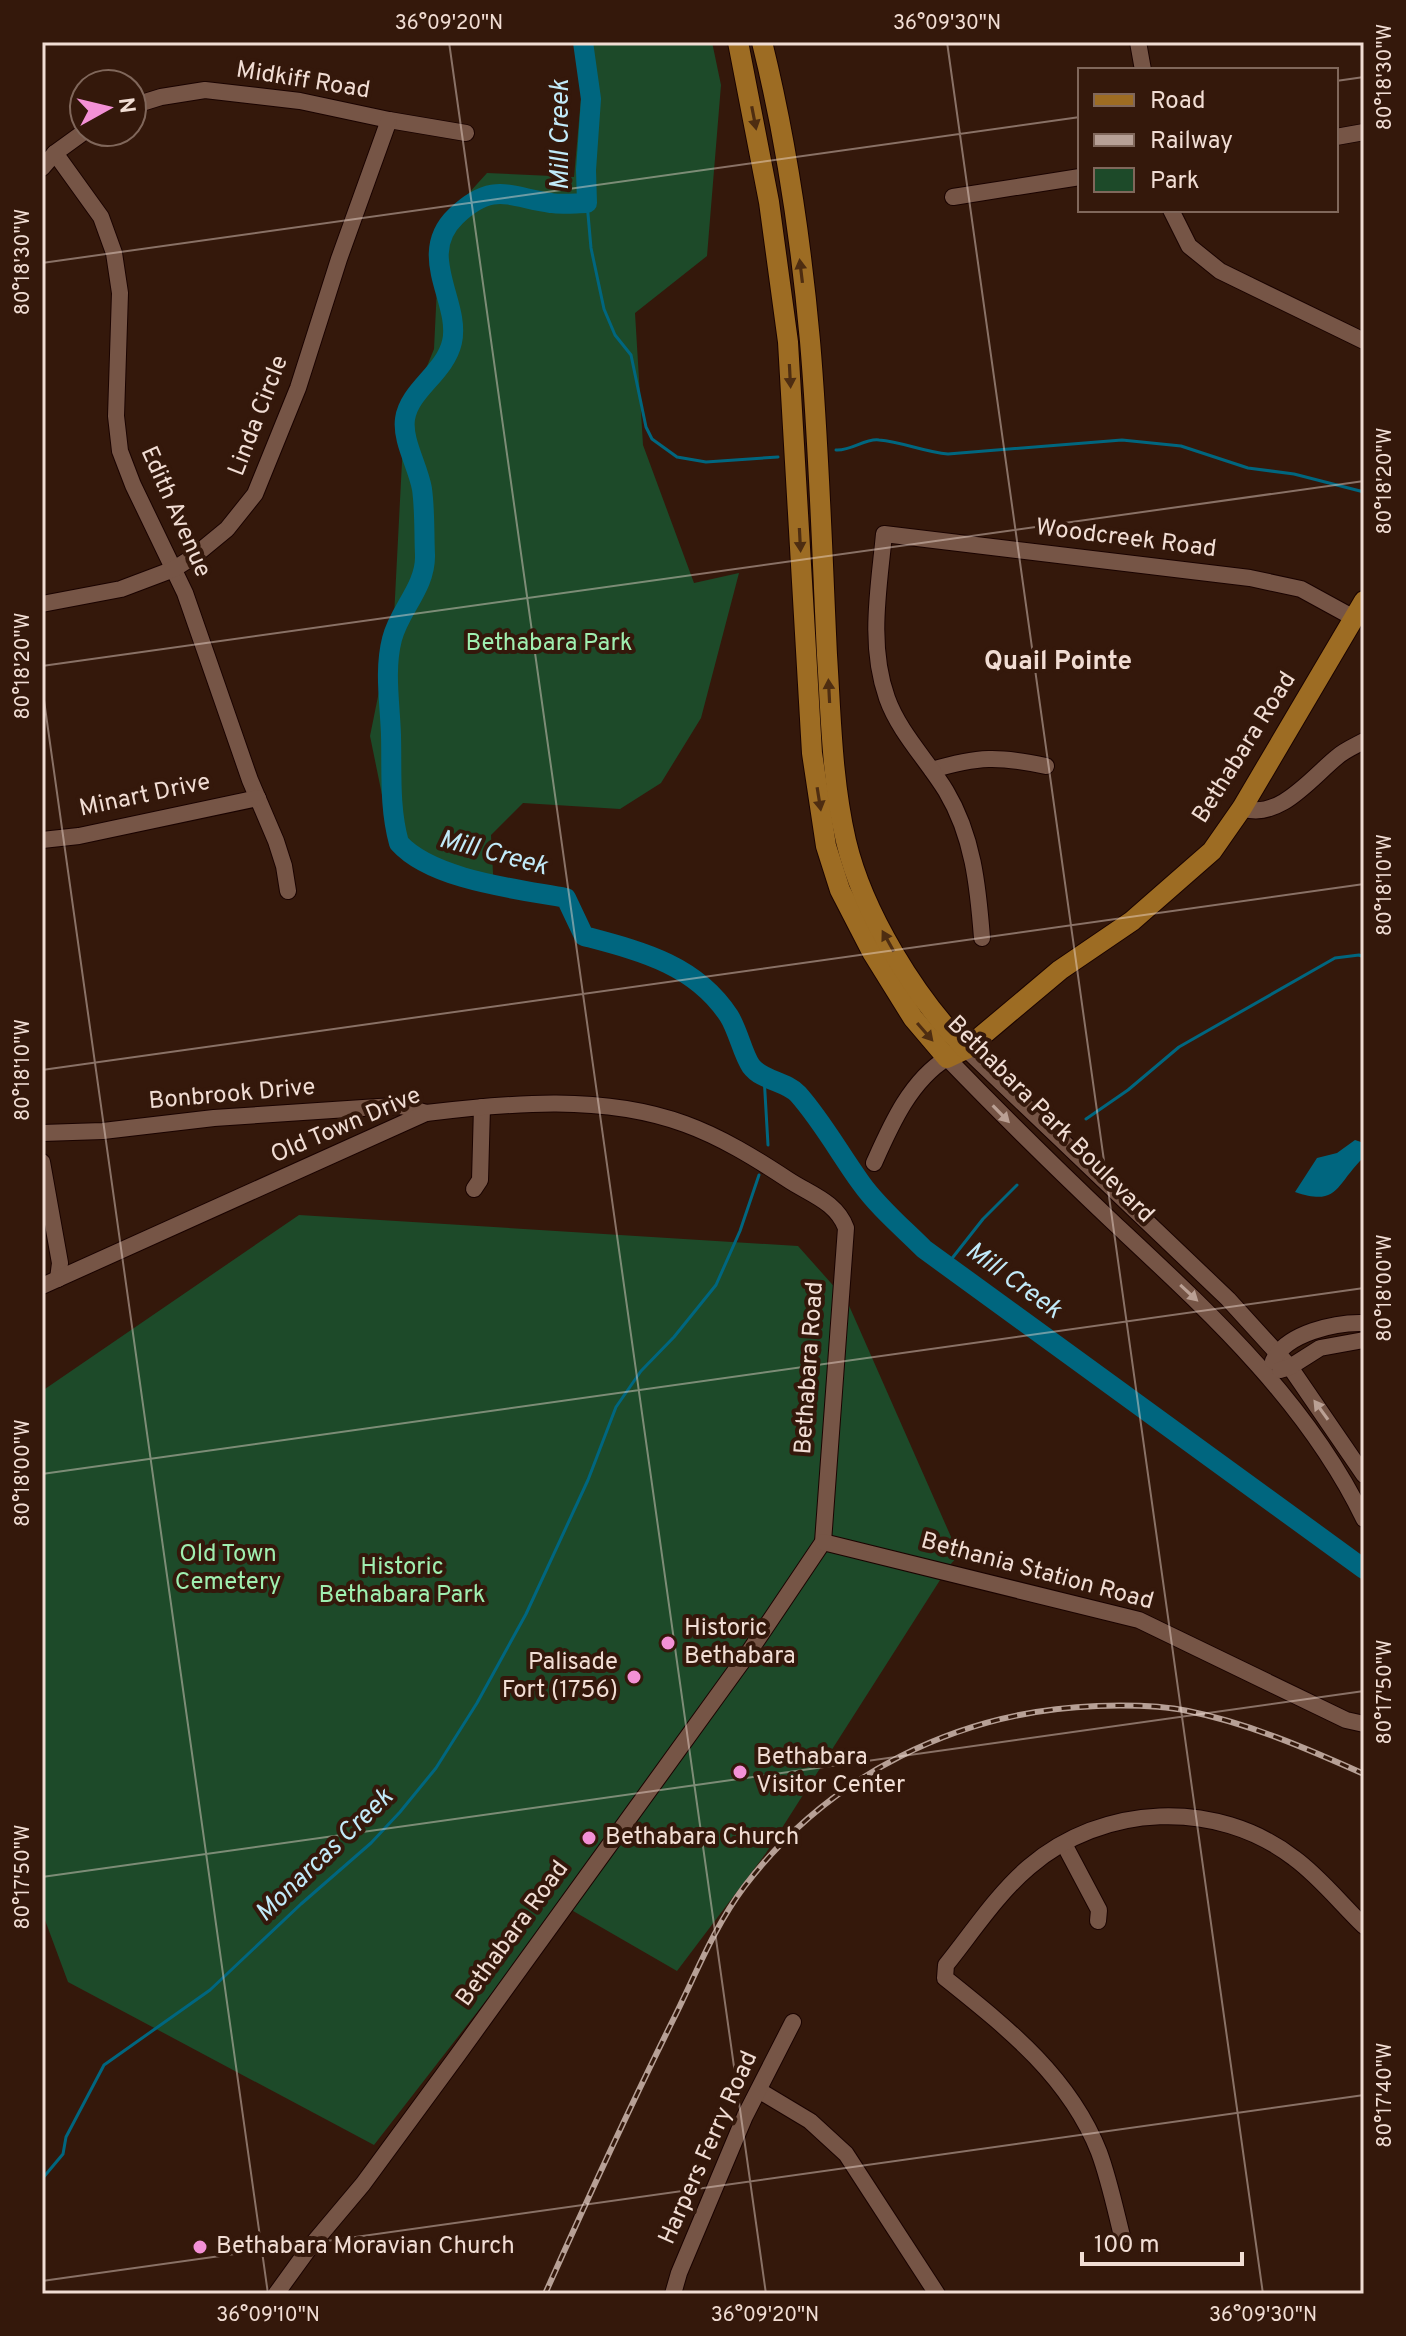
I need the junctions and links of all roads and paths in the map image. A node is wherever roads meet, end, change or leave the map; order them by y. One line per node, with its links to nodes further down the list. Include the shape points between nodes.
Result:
1 (738, 42): 28 (main road, Bethabara Park Boulevard, one-way to 28, via 769,202 788,342 812,753 826,846 840,890 913,1018)
2 (762, 42): 28 (main road, Bethabara Park Boulevard, one-way to 2, via 888,943 846,841 832,751 810,340 792,198)
3 (1138, 42): 4 (street)
4 (1143, 68)
5 (148, 101): 6 (street, Midkiff Road, via 205,90 300,101)
6 (389, 120): 8 (street, Midkiff Road); 17 (street, Linda Circle, via 298,388 255,494 227,529)
7 (1364, 132): 9 (street)
8 (466, 133)
9 (1338, 137)
10 (68, 144): 11 (street)
11 (55, 153): 12 (street); 17 (street, Edith Avenue, via 101,217 114,253 120,293 120,451)
12 (42, 168)
13 (1078, 177): 14 (street)
14 (953, 197)
15 (1172, 212): 16 (street, via 1189,246 1220,271)
16 (1364, 341)
17 (174, 569): 18 (street, Linda Circle, via 121,589); 23 (street, Edith Avenue)
18 (42, 604)
19 (1359, 610): 22 (street, Woodcreek Road, via 1250,578 884,534 876,619 881,674 894,714); 24 (main road, Bethabara Road)
20 (1364, 741): 24 (street, via 1275,807 1254,812)
21 (1046, 766): 22 (street, via 1004,758 968,759)
22 (932, 770): 27 (street, via 959,815 972,854)
23 (258, 798): 25 (street, Minart Drive); 26 (street, Edith Avenue)
24 (1242, 808): 28 (main road, Bethabara Road, via 1212,851 1183,879)
25 (42, 840)
26 (288, 891)
27 (982, 938)
28 (957, 1053): 33 (street, Bethabara Road, via 932,1067 895,1117); 40 (street, Bethabara Park Boulevard, via 1228,1299); 42 (street, Bethabara Park Boulevard, one-way to 42, via 1049,1161 1212,1314)
29 (482, 1107): 30 (street, Old Town Drive); 34 (street, via 480,1180); 35 (street, Old Town Drive, via 558,1103 686,1124 826,1201)
30 (426, 1113): 31 (street, Bonbrook Drive, via 378,1107); 36 (street, Old Town Drive)
31 (42, 1133)
32 (42, 1162): 36 (street, via 60,1263)
33 (874, 1163)
34 (474, 1189)
35 (846, 1228): 45 (street, Bethabara Road)
36 (58, 1279): 37 (street, Old Town Drive)
37 (42, 1286)
38 (1364, 1323): 40 (street, via 1315,1332)
39 (1364, 1340): 41 (street, via 1320,1348)
40 (1277, 1353): 41 (street, Bethabara Park Boulevard); 42 (street)
41 (1290, 1367): 42 (street); 43 (street, Bethabara Park Boulevard, one-way to 41)
42 (1267, 1374): 44 (street, Bethabara Park Boulevard, via 1324,1450)
43 (1364, 1475)
44 (1361, 1513)
45 (823, 1542): 46 (street, Bethania Station Road, via 1139,1620); 54 (street, Bethabara Road, via 457,2056)
46 (1364, 1724)
47 (1064, 1844): 48 (street, via 1099,1910); 49 (street, via 1082,1832 1119,1821 1171,1815 1217,1821 1294,1858); 52 (street, via 1029,1867 1008,1890 946,1965 945,1978 1040,2058 1064,2091 1098,2150)
48 (1098, 1921)
49 (1364, 1926)
50 (793, 2022): 51 (street, Harpers Ferry Road)
51 (760, 2091): 53 (street, via 810,2121 846,2154); 55 (street, Harpers Ferry Road, via 720,2174)
52 (1122, 2236)
53 (932, 2292)
54 (276, 2294)
55 (673, 2294)

